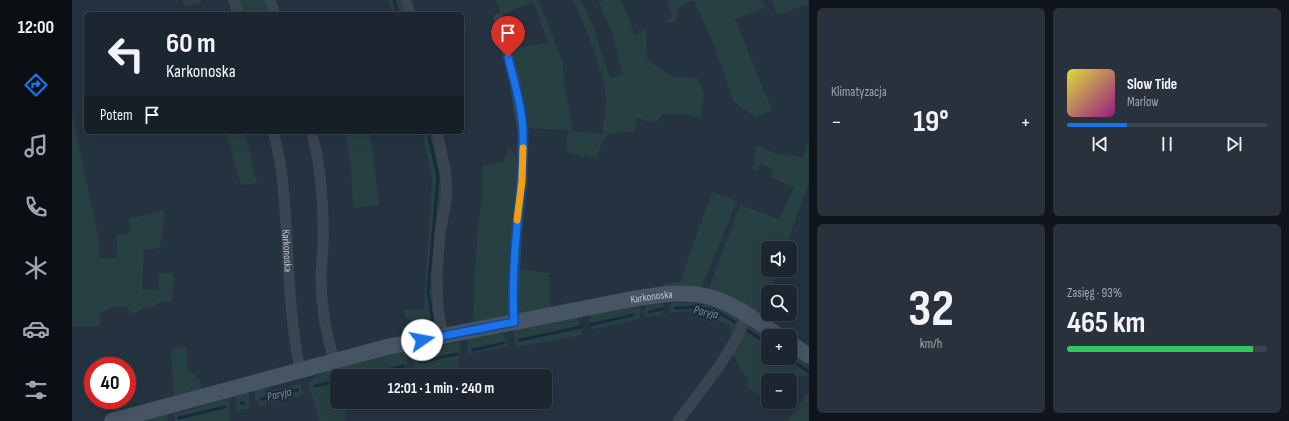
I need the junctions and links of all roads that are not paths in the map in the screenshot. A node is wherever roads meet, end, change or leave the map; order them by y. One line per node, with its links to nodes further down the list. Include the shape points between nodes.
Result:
1 (234, 0): 4 (street)
2 (270, 0): 5 (street)
3 (406, 0): 6 (street)
4 (237, 12)
5 (273, 12)
6 (409, 12)
7 (499, 19): 12 (street, via 515,82 523,132 522,181 516,237)
8 (274, 134): 18 (street, Karkonoska, via 282,175 291,304)
9 (312, 134): 17 (street, via 323,212 322,299)
10 (437, 134): 14 (street, via 447,194 440,234 437,275 438,309)
11 (747, 315): 12 (street, Karkonoska, via 709,297 672,294 632,299); 13 (street, Karkonoska); 20 (street, via 739,334 719,365)
12 (514, 322): 14 (street, Karkonoska)
13 (768, 329)
14 (443, 336): 17 (street, Karkonoska)
15 (797, 348): 16 (street)
16 (809, 356)
17 (334, 361): 18 (street, Karkonoska)
18 (300, 370): 19 (street, Karkonoska)
19 (112, 421)
20 (678, 421)

